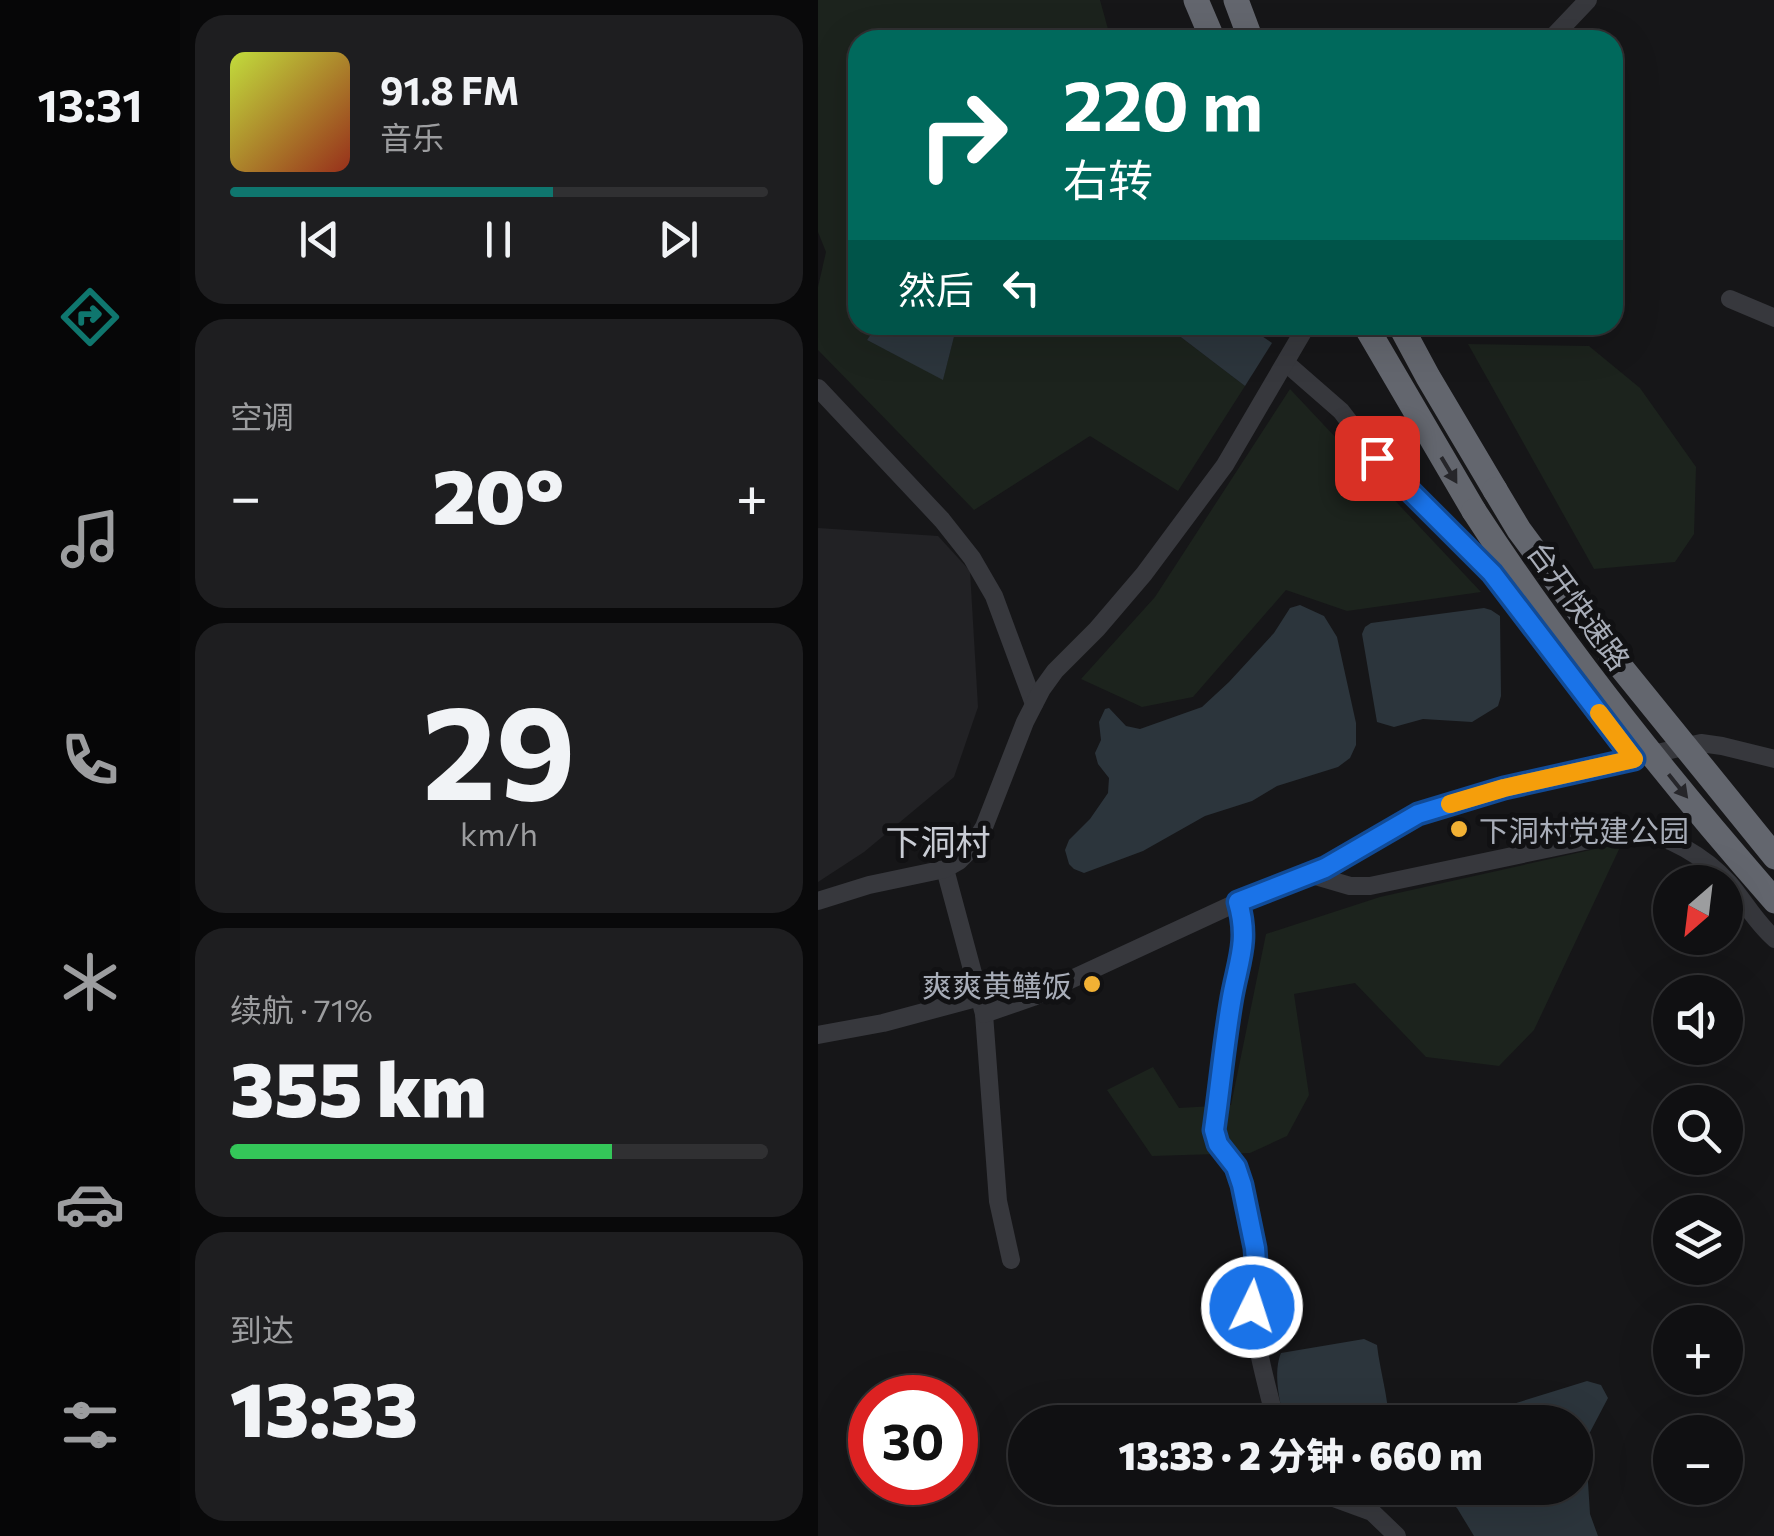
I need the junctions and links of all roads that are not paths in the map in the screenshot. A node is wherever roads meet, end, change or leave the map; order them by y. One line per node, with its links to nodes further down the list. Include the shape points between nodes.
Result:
1 (1196, 0): 4 (highway)
2 (1236, 0): 5 (highway)
3 (1588, 0): 6 (street)
4 (1210, 30)
5 (1247, 30)
6 (1560, 30)
7 (1730, 299): 8 (street)
8 (1774, 318)
9 (1301, 335): 12 (street)
10 (1370, 335): 23 (highway, 台开快速路, one-way to 23, bridge, via 1474,511 1589,674)
11 (1405, 335): 17 (highway, 台开快速路, bridge, via 1518,530)
12 (1286, 362): 14 (street, via 1181,526); 15 (street, via 1341,411 1377,458 1492,573)
13 (818, 388): 14 (street, via 972,558 994,596)
14 (1034, 704): 19 (street, via 984,827)
15 (1634, 759): 16 (street, via 1701,743); 20 (street, via 1428,810)
16 (1774, 759)
17 (1774, 857)
18 (1707, 865): 20 (street, via 1672,842 1632,831 1370,886)
19 (946, 869): 24 (street); 28 (street)
20 (1309, 874): 25 (street)
21 (1743, 885): 22 (street)
22 (1774, 893)
23 (1774, 901)
24 (818, 902)
25 (1238, 902): 28 (street, via 1033,996); 31 (street, via 1244,938 1214,1130 1240,1173 1246,1200 1256,1262 1252,1307)
26 (1743, 903): 27 (street)
27 (1774, 939)
28 (982, 1006): 29 (street); 30 (street, via 998,1201)
29 (818, 1035)
30 (1011, 1260)
31 (1272, 1405)
32 (1352, 1505): 33 (street, via 1372,1512)
33 (1396, 1536)

